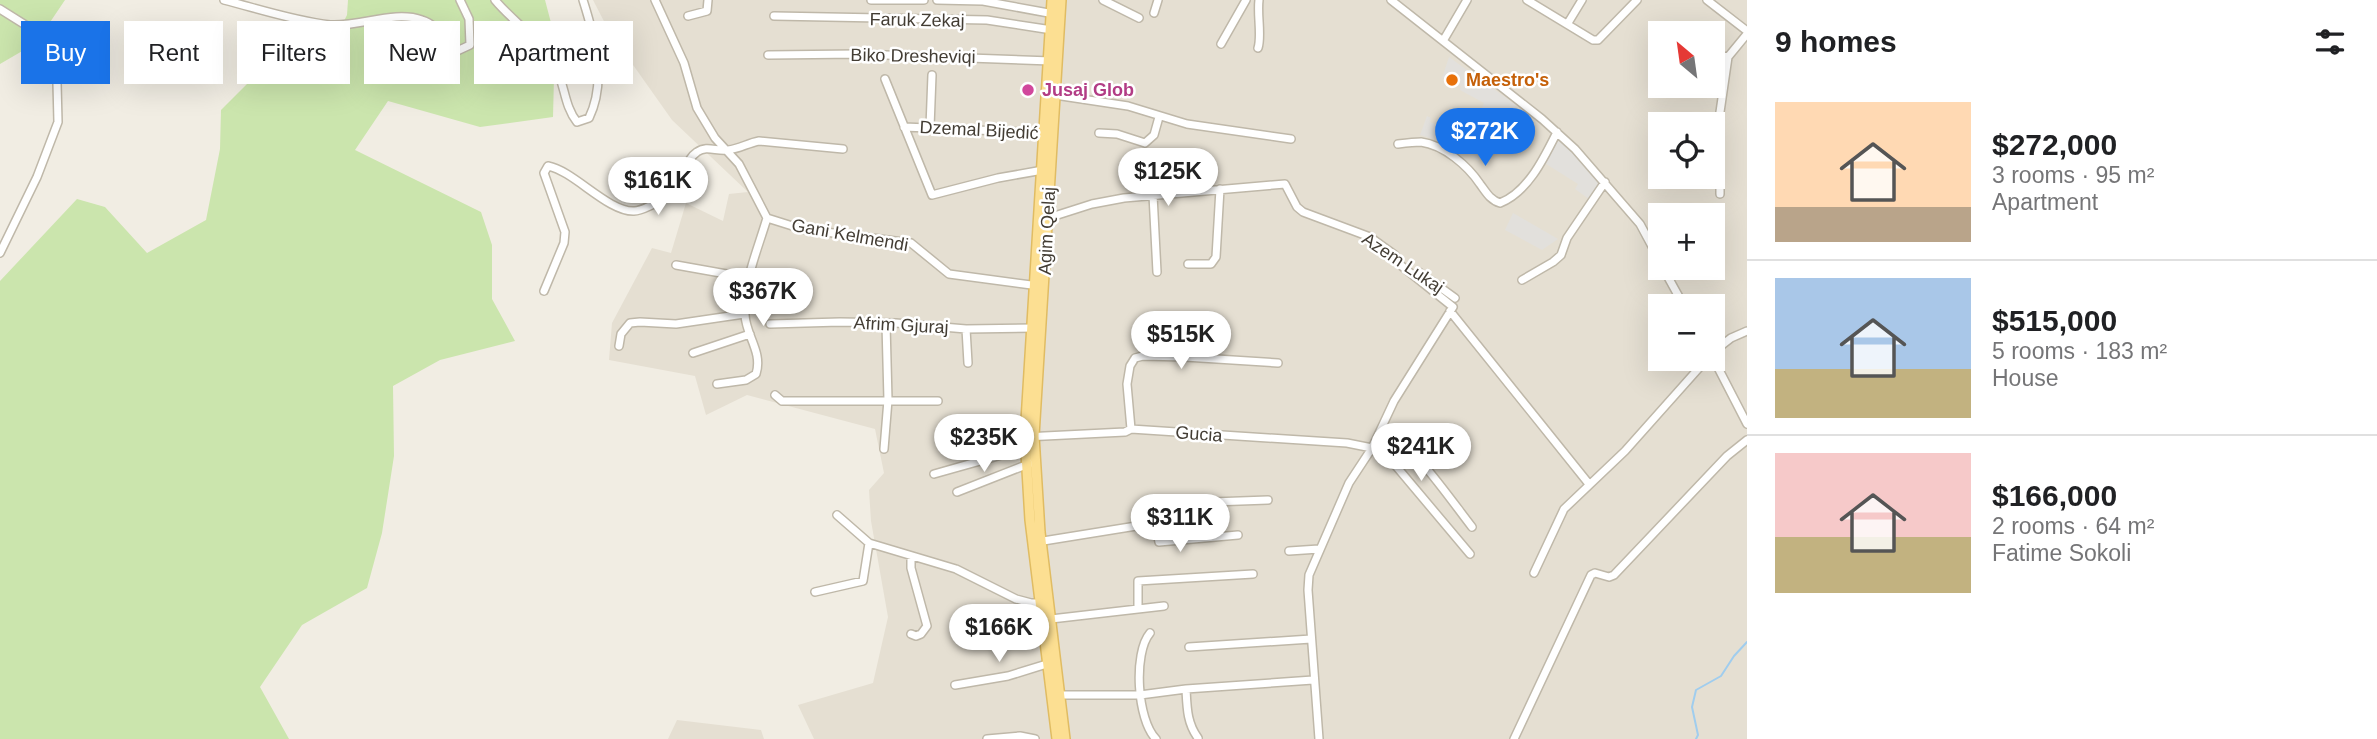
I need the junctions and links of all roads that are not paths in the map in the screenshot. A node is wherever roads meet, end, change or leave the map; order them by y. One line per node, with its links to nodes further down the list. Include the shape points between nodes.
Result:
1 (224, 0): 2 (street, via 332,25 419,18 432,24 447,46 457,51 470,45 469,19)
2 (460, 0)
3 (495, 0): 4 (street, via 541,45 556,67 577,122 589,118 596,105 599,71)
4 (583, 0)
5 (655, 0): 49 (street, Gani Kelmendi, via 684,63 697,108 715,138)
6 (708, 0): 25 (street, via 707,10)
7 (871, 0): 8 (street)
8 (925, 0)
9 (937, 0): 24 (street, via 983,1)
10 (1052, 0): 24 (main road, Agim Qelaj)
11 (1061, 0): 24 (main road, Agim Qelaj)
12 (1103, 0): 27 (street)
13 (1158, 0): 23 (street)
14 (1246, 0): 32 (street)
15 (1259, 0): 33 (street)
16 (1391, 0): 31 (street)
17 (1467, 0): 31 (street)
18 (1527, 0): 28 (street)
19 (1582, 0): 28 (street)
20 (1637, 0): 28 (street, via 1598,40)
21 (1707, 0): 30 (street)
22 (0, 9): 58 (street, via 35,31 47,51 58,83 58,122)
23 (1154, 13)
24 (1055, 14): 29 (main road, Agim Qelaj)
25 (688, 16)
26 (774, 16): 29 (street, Faruk Zekaj, via 986,20)
27 (1139, 18)
28 (1568, 23)
29 (1055, 30): 36 (main road, Agim Qelaj)
30 (1747, 33): 35 (street)
31 (1443, 41): 43 (street)
32 (1221, 44)
33 (1258, 48)
34 (768, 55): 36 (street, Biko Dresheviqi)
35 (1728, 57): 53 (street, via 1720,112)
36 (1053, 61): 39 (main road, Agim Qelaj); 44 (main road, Agim Qelaj)
37 (932, 75): 42 (street)
38 (885, 79): 41 (street, Agim Qelaj)
39 (1055, 95): 40 (street, via 1128,106); 44 (main road, Agim Qelaj)
40 (1159, 117): 45 (street, via 1154,135 1145,143); 46 (street)
41 (904, 127): 42 (street, Dzemal Bijedić); 50 (street, Agim Qelaj, via 932,195)
42 (930, 127): 44 (street, Dzemal Bijedić)
43 (1557, 132): 47 (street, via 1519,191 1500,203 1447,153 1420,142); 51 (street)
44 (1048, 133): 50 (main road, Agim Qelaj); 56 (main road, Agim Qelaj)
45 (1099, 133)
46 (1291, 139)
47 (1398, 144)
48 (844, 149): 49 (street, via 759,141)
49 (729, 150): 55 (street, Gani Kelmendi); 66 (street, via 698,150 688,159 679,185 669,196 632,211 548,166 544,173 565,232)
50 (1042, 170): 56 (main road, Agim Qelaj)
51 (1605, 182): 57 (street); 64 (street, via 1567,238 1561,255)
52 (1220, 189): 54 (street); 60 (street, via 1216,257 1211,264); 67 (street, Azem Lukaj, via 1285,184 1303,212 1370,237)
53 (1720, 194)
54 (1153, 195): 56 (street, via 1100,202); 62 (street)
55 (767, 218): 63 (street); 65 (street, Gani Kelmendi, via 802,229 911,243 949,274)
56 (1044, 220): 65 (main road, Agim Qelaj)
57 (1648, 239)
58 (0, 253)
59 (1388, 255): 68 (street, Azem Lukaj, via 1453,305)
60 (1188, 264)
61 (676, 265): 63 (street)
62 (1157, 272)
63 (749, 278): 69 (street)
64 (1522, 280)
65 (1039, 286): 72 (main road, Agim Qelaj)
66 (544, 291)
67 (1455, 298)
68 (1450, 311): 89 (street, Azem Lukaj); 98 (street)
69 (744, 314): 75 (street); 77 (street, via 676,324 630,323)
70 (770, 324): 71 (street, Afrim Gjuraj)
71 (886, 324): 73 (street, Afrim Gjuraj); 85 (street)
72 (1036, 328): 73 (street, Afrim Gjuraj); 91 (main road, Agim Qelaj)
73 (966, 329): 79 (street)
74 (1747, 331): 76 (street)
75 (750, 334): 78 (street); 83 (street, via 759,358 756,374)
76 (1725, 343)
77 (619, 346)
78 (693, 353)
79 (968, 363)
80 (1278, 363): 90 (street, via 1135,358 1127,384)
81 (1696, 371): 98 (street)
82 (1720, 371): 88 (street)
83 (717, 384)
84 (775, 395): 85 (street, via 782,401)
85 (888, 400): 86 (street); 95 (street)
86 (938, 401)
87 (970, 422): 91 (street)
88 (1747, 424)
89 (1383, 426): 94 (street, Azem Lukaj); 103 (street, via 1417,457)
90 (1131, 429): 91 (street, Gucia); 94 (street, Gucia)
91 (1030, 437): 93 (main road, Agim Qelaj); 96 (main road, Agim Qelaj)
92 (1747, 440): 136 (street, via 1614,575 1591,575)
93 (1026, 448): 96 (main road, Agim Qelaj); 97 (street)
94 (1372, 448): 107 (street, Azem Lukaj, via 1349,483); 109 (street, via 1396,466)
95 (884, 449)
96 (1031, 463): 99 (street); 105 (main road, Agim Qelaj)
97 (934, 474)
98 (1589, 484): 111 (street, via 1558,519)
99 (957, 492)
100 (1268, 500): 102 (street, via 1157,504 1152,509)
101 (836, 515): 106 (street)
102 (1155, 523): 104 (street, via 1159,542); 105 (street)
103 (1472, 527)
104 (1238, 535)
105 (1037, 542): 114 (main road, Agim Qelaj)
106 (869, 543): 110 (street); 113 (street, via 863,581)
107 (1319, 549): 108 (street); 121 (street, Azem Lukaj, via 1307,582)
108 (1289, 551)
109 (1470, 554)
110 (911, 556): 114 (street, via 956,569 1016,599); 120 (street, via 927,626 921,634)
111 (1534, 573)
112 (1253, 575): 116 (street, via 1138,581)
113 (815, 592)
114 (1044, 603): 117 (main road, Agim Qelaj)
115 (1164, 606): 116 (street)
116 (1138, 607): 117 (street)
117 (1047, 623): 119 (street); 123 (main road, Agim Qelaj)
118 (1150, 632): 128 (street, via 1141,649)
119 (1010, 633)
120 (911, 635)
121 (1311, 639): 122 (street); 124 (street, Azem Lukaj)
122 (1189, 648)
123 (1052, 663): 125 (street); 127 (main road, Agim Qelaj)
124 (1313, 680): 126 (street); 135 (street, Azem Lukaj)
125 (955, 685)
126 (1186, 689): 128 (street); 129 (street, via 1187,717)
127 (1055, 695): 128 (street); 132 (main road, Agim Qelaj); 133 (main road, Agim Qelaj)
128 (1140, 695): 134 (street, via 1145,720)
129 (1198, 738)
130 (987, 739): 131 (street)
131 (1035, 739)
132 (1057, 739)
133 (1065, 739)
134 (1156, 739)
135 (1319, 739)
136 (1514, 739)

